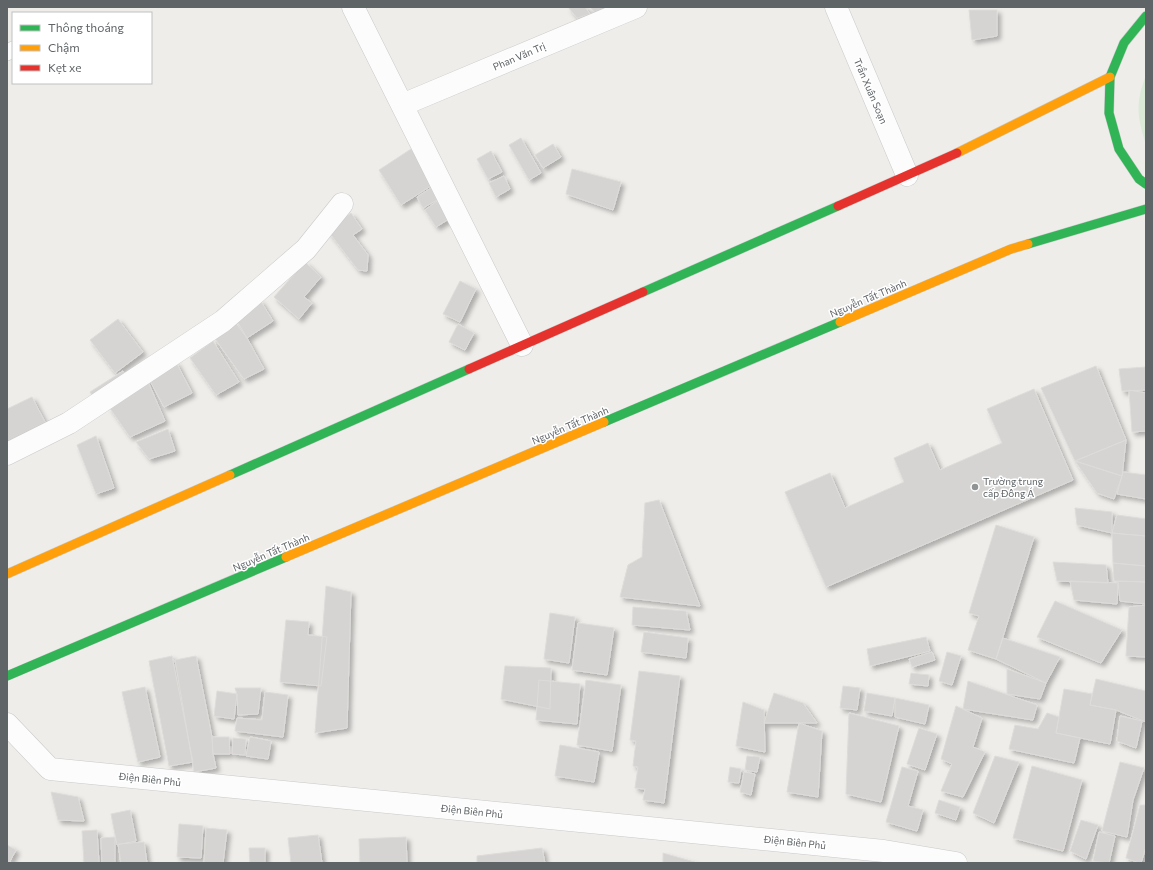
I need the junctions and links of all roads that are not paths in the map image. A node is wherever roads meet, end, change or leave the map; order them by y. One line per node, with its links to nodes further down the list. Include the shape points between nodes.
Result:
1 (353, 7): 6 (street)
2 (636, 7): 6 (street, Phan Văn Trị)
3 (836, 7): 7 (street, Trần Xuân Soạn)
4 (1146, 16): 5 (main road, via 1124,42)
5 (1110, 76): 7 (main road, via 964,150); 8 (main road, via 1109,113 1119,149 1139,179)
6 (402, 105): 11 (street)
7 (907, 175): 11 (main road)
8 (1146, 184)
9 (342, 204): 12 (street, via 306,249 223,321 69,423)
10 (1146, 208): 14 (main road, Nguyễn Tất Thành, via 1011,249)
11 (522, 345): 13 (main road)
12 (7, 454)
13 (7, 574)
14 (7, 676)
15 (7, 724): 16 (street, Điện Biên Phủ, via 50,769 884,851)
16 (956, 863)

